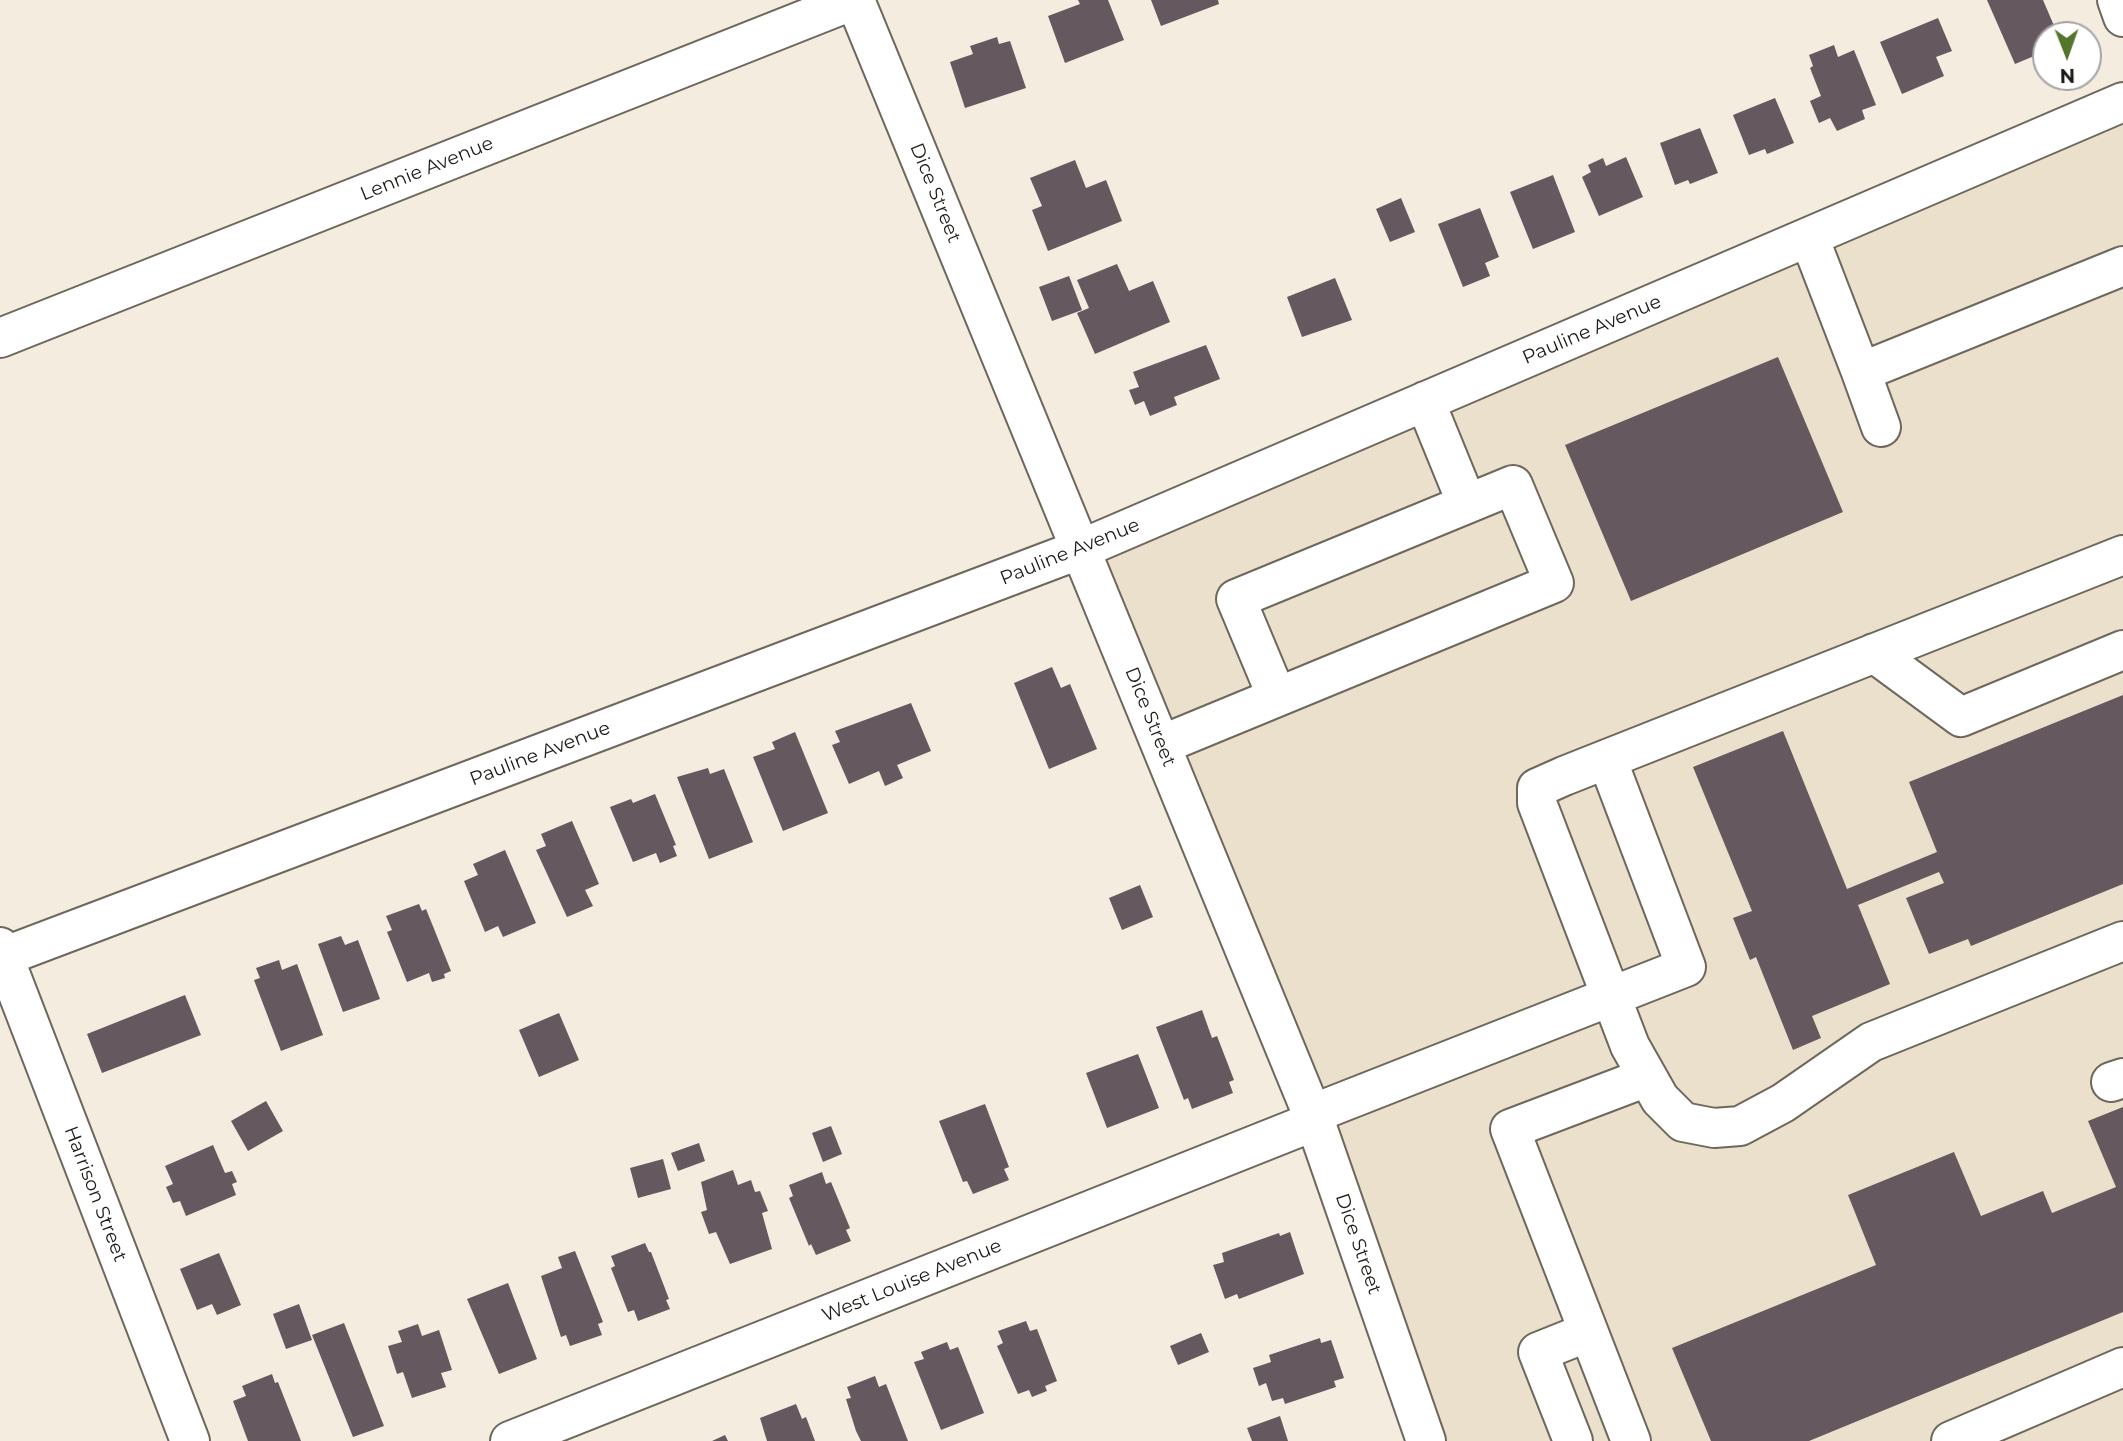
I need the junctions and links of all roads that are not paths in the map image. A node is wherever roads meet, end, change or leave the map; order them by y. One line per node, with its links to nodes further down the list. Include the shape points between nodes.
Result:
1 (855, 0): 7 (street, Lennie Avenue); 12 (street, Dice Street)
2 (2117, 0): 3 (street)
3 (2123, 17)
4 (2123, 102): 5 (street, Pauline Avenue)
5 (1809, 237): 8 (street); 9 (street, Pauline Avenue)
6 (2123, 266): 8 (street)
7 (0, 338)
8 (1861, 372): 10 (street)
9 (1425, 401): 11 (street); 12 (street, Pauline Avenue)
10 (1881, 427)
11 (1467, 504): 16 (street, via 1236,599); 16 (street, via 1513,485 1554,583)
12 (1081, 549): 17 (street, Dice Street); 20 (street, Pauline Avenue)
13 (2123, 555): 15 (street)
14 (2123, 650): 15 (street, via 1961,717)
15 (1874, 653): 18 (street)
16 (1277, 697): 17 (street)
17 (1161, 746): 23 (street, Dice Street)
18 (1607, 759): 21 (street, via 1537,788 1537,803); 21 (street, West Louise Avenue, via 1686,967)
19 (2123, 942): 22 (street, via 1871,1042 1783,1103 1740,1126 1714,1128 1684,1122 1660,1099)
20 (1, 954): 26 (street, Harrison Street)
21 (1611, 996): 22 (street); 23 (street, West Louise Avenue)
22 (1647, 1077): 24 (street, via 1510,1129)
23 (1313, 1118): 27 (street, West Louise Avenue); 28 (street, Dice Street)
24 (1588, 1332): 29 (street, via 1538,1352); 30 (street)
25 (2123, 1367): 31 (street)
26 (190, 1441)
27 (510, 1441)
28 (1426, 1441)
29 (1573, 1441)
30 (1631, 1441)
31 (1951, 1441)

